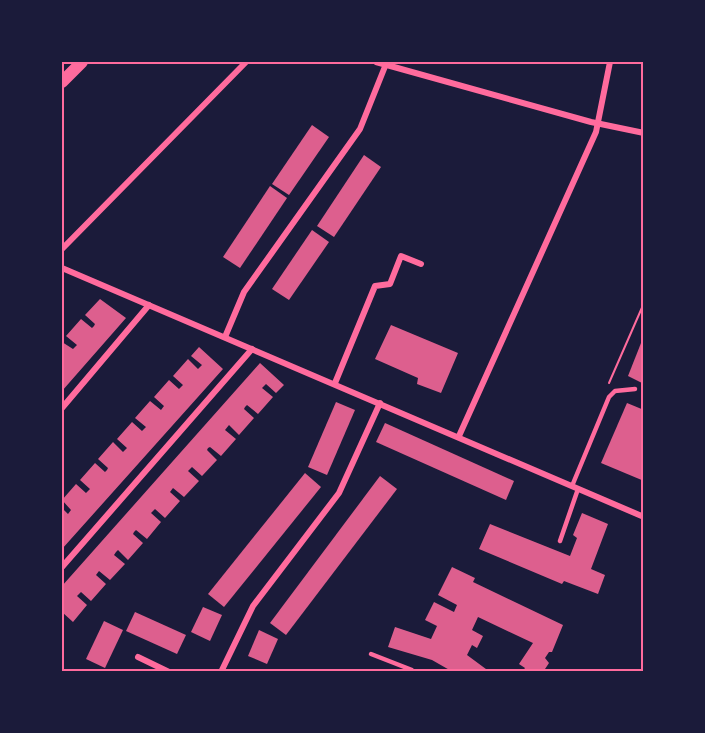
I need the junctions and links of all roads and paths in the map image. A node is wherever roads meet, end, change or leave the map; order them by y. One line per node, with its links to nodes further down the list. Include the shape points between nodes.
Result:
1 (82, 62): 6 (main road)
2 (246, 62): 9 (street)
3 (376, 62): 5 (street)
4 (610, 62): 7 (street)
5 (386, 64): 7 (street); 13 (street, via 360,129 244,292)
6 (62, 82)
7 (598, 124): 8 (street); 19 (street)
8 (644, 133)
9 (62, 249)
10 (422, 264): 15 (street, via 401,256 390,284 375,286)
11 (62, 268): 12 (street)
12 (149, 305): 13 (street); 18 (street)
13 (225, 337): 14 (street)
14 (252, 349): 15 (street); 23 (street)
15 (334, 383): 17 (street)
16 (635, 389): 20 (lane, via 615,391 609,397)
17 (380, 403): 19 (street); 28 (street, via 339,493 253,606)
18 (62, 408)
19 (459, 436): 20 (street)
20 (575, 488): 21 (street); 22 (lane)
21 (644, 517)
22 (560, 541)
23 (62, 567)
24 (371, 654): 26 (lane)
25 (138, 657): 27 (street)
26 (413, 671)
27 (170, 672)
28 (221, 672)

